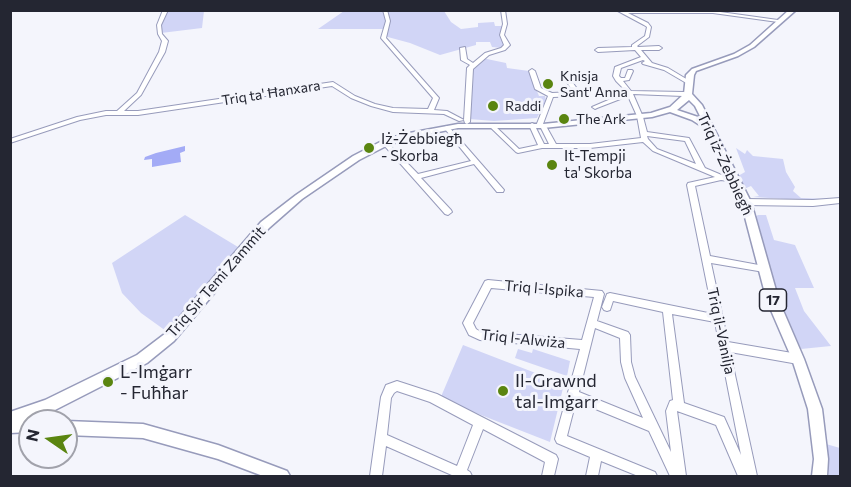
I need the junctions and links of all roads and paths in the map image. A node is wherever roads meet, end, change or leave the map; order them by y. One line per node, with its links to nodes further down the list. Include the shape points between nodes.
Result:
1 (166, 10): 25 (street, via 159,25 165,41 162,52 139,94)
2 (385, 10): 26 (street, via 388,21 383,38 436,98)
3 (503, 10): 13 (street, via 506,24 502,35 506,47)
4 (795, 10): 6 (main road); 22 (main road, via 755,47 697,71)
5 (621, 11): 6 (street, via 712,12); 9 (street, via 649,27 648,37 634,46)
6 (778, 21): 19 (main road, via 752,46 694,70)
7 (463, 48): 13 (street, via 464,60)
8 (659, 48): 9 (street)
9 (637, 49): 10 (street); 11 (street)
10 (598, 50)
11 (643, 57): 12 (street); 14 (street)
12 (636, 61): 14 (street); 18 (street, via 618,67)
13 (472, 64): 29 (street)
14 (650, 64): 19 (street)
15 (532, 71): 21 (street, via 538,89)
16 (630, 71): 18 (street, via 627,79)
17 (565, 76): 21 (street, via 578,94)
18 (618, 80): 20 (street)
19 (690, 83): 22 (main road)
20 (630, 93): 22 (street); 23 (street); 27 (street)
21 (551, 95): 30 (street)
22 (689, 95): 24 (main road, Triq Sir Temi Zammit); 27 (main road, Triq Sir Temi Zammit, via 675,106); 28 (main road, Triq iż-Żebbiegħ / 17, via 695,100)
23 (595, 107)
24 (670, 110): 27 (main road, Triq Sir Temi Zammit); 28 (main road, 17)
25 (119, 112): 26 (street, Triq ta' Ħanxara, via 138,113 333,84 373,105); 33 (street, Triq ta' Ħanxara, via 79,118)
26 (430, 112): 29 (street, Triq ta' Ħanxara)
27 (640, 116): 30 (main road, Triq Sir Temi Zammit); 32 (street)
28 (699, 117): 41 (main road, Triq iż-Żebbiegħ / 17, via 709,128)
29 (460, 122): 30 (main road, Triq Sir Temi Zammit); 31 (main road, Triq Sir Temi Zammit); 34 (main road, Triq Sir Temi Zammit); 37 (street)
30 (538, 125): 31 (main road, Triq Sir Temi Zammit); 35 (street); 36 (street)
31 (492, 126): 36 (street, via 518,152)
32 (645, 137): 35 (street, via 590,146); 38 (street, via 655,150); 38 (street, via 687,139)
33 (10, 141)
34 (385, 143): 39 (street); 57 (main road, Triq Sir Temi Zammit, via 299,196 265,225 170,337 149,354)
35 (553, 145): 36 (street)
36 (542, 146)
37 (475, 162): 39 (street); 42 (street)
38 (702, 169): 40 (street)
39 (416, 177): 45 (street)
40 (722, 178): 41 (street); 46 (street, Triq il-Vanilja, via 691,185)
41 (735, 180): 44 (main road, Triq iż-Żebbiegħ / 17)
42 (500, 190)
43 (840, 201): 44 (street)
44 (746, 202): 47 (main road, Triq iż-Żebbiegħ / 17)
45 (448, 212)
46 (706, 259): 47 (street); 50 (street, Triq il-Vanilja)
47 (764, 269): 55 (main road, Triq iż-Żebbiegħ / 17)
48 (607, 307): 49 (street, via 610,297)
49 (668, 310): 50 (street); 58 (street)
50 (718, 319): 54 (street, Triq il-Vanilja)
51 (468, 323): 52 (street, Triq l-Ispika, via 488,284 599,294); 53 (street, Triq l-Alwiża, via 472,332 480,336)
52 (592, 323): 53 (street); 62 (street, via 625,335 627,369)
53 (585, 345): 56 (street)
54 (724, 346): 55 (street); 75 (street, Triq il-Vanilja)
55 (798, 360): 76 (main road, Triq iż-Żebbiegħ / 17, via 815,409)
56 (572, 394): 62 (street); 65 (street, via 561,440)
57 (48, 406): 59 (main road, Triq Sir Temi Zammit); 60 (main road)
58 (679, 406): 73 (street, via 674,405 671,411); 74 (street, via 720,421)
59 (43, 409)
60 (47, 409)
61 (480, 422): 64 (street, via 433,398 402,386 393,387 387,393); 66 (street); 69 (street, via 552,459)
62 (650, 426): 72 (street)
63 (78, 428): 67 (main road, via 152,433 218,452)
64 (381, 438): 66 (street); 68 (street)
65 (597, 454): 70 (street); 71 (street)
66 (463, 475)
67 (282, 477)
68 (376, 477)
69 (548, 477)
70 (592, 477)
71 (651, 477)
72 (676, 477)
73 (680, 477)
74 (744, 477)
75 (751, 477)
76 (820, 477)

